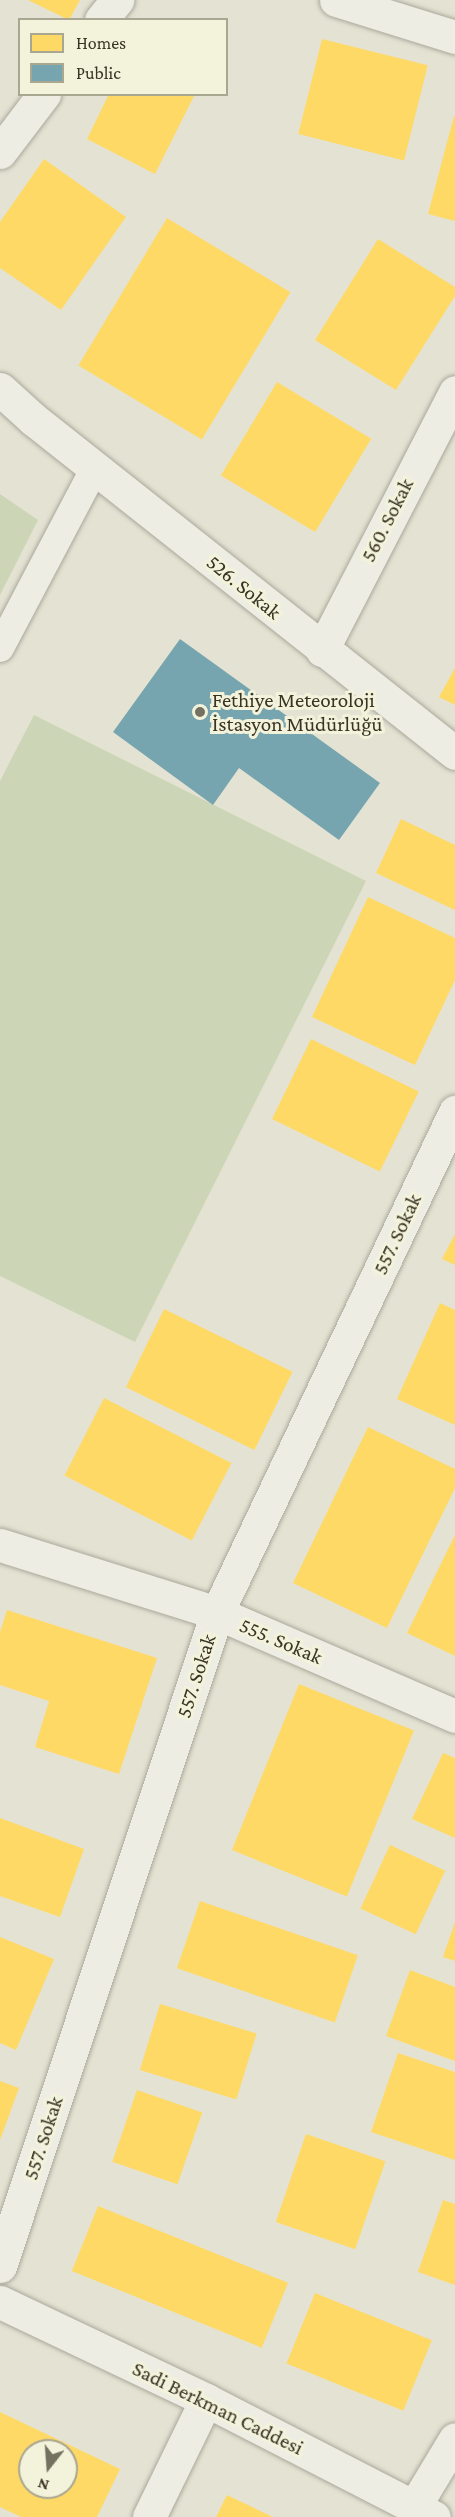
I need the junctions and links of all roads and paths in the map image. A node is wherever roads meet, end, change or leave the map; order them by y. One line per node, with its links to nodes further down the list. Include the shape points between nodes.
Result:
1 (117, 0): 3 (street)
2 (336, 0): 4 (street)
3 (103, 18)
4 (455, 37)
5 (42, 96): 6 (street)
6 (0, 152)
7 (0, 389): 10 (street, 526. Sokak)
8 (455, 392): 13 (street, 560. Sokak)
9 (0, 411): 10 (street)
10 (33, 419): 11 (street, 526. Sokak)
11 (95, 468): 12 (lane); 13 (street, 526. Sokak)
12 (0, 648)
13 (322, 650): 14 (street, 526. Sokak)
14 (455, 753)
15 (455, 1112): 17 (street, 557. Sokak)
16 (0, 1545): 17 (street, 555. Sokak)
17 (217, 1613): 18 (street, 555. Sokak); 19 (street, 557. Sokak)
18 (455, 1716)
19 (0, 2266)
20 (0, 2302): 21 (street, Sadi Berkman Caddesi)
21 (206, 2400): 23 (street, Sadi Berkman Caddesi); 24 (street)
22 (455, 2439): 23 (street)
23 (424, 2512)
24 (149, 2517)

